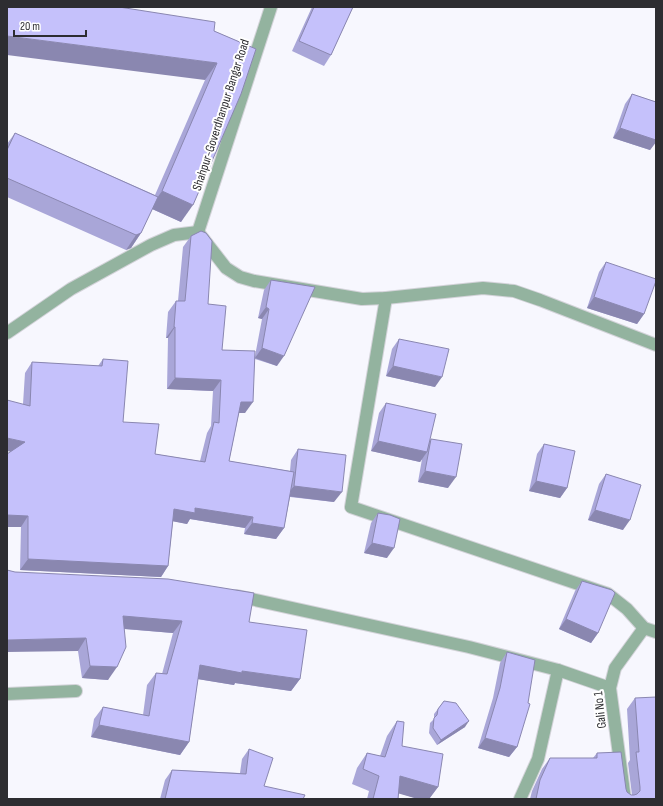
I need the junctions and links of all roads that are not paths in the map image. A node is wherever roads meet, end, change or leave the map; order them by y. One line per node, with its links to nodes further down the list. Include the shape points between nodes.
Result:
1 (271, 7): 2 (street, Shahpur-Goverdhanpur Bangar Road)
2 (198, 232): 3 (street, via 226,268 240,277 362,299); 4 (street, via 174,235 151,245 70,289)
3 (386, 298): 5 (street, via 484,288 514,291); 7 (street, via 351,507 608,594 627,609)
4 (7, 333)
5 (656, 345)
6 (227, 594): 9 (street, via 469,647)
7 (644, 628): 8 (street); 10 (street, Gali No 1, via 615,668)
8 (656, 632)
9 (558, 670): 10 (street); 13 (street, via 538,759)
10 (610, 688): 14 (street, Gali No 1)
11 (76, 691): 12 (street)
12 (7, 694)
13 (520, 799)
14 (625, 799)

